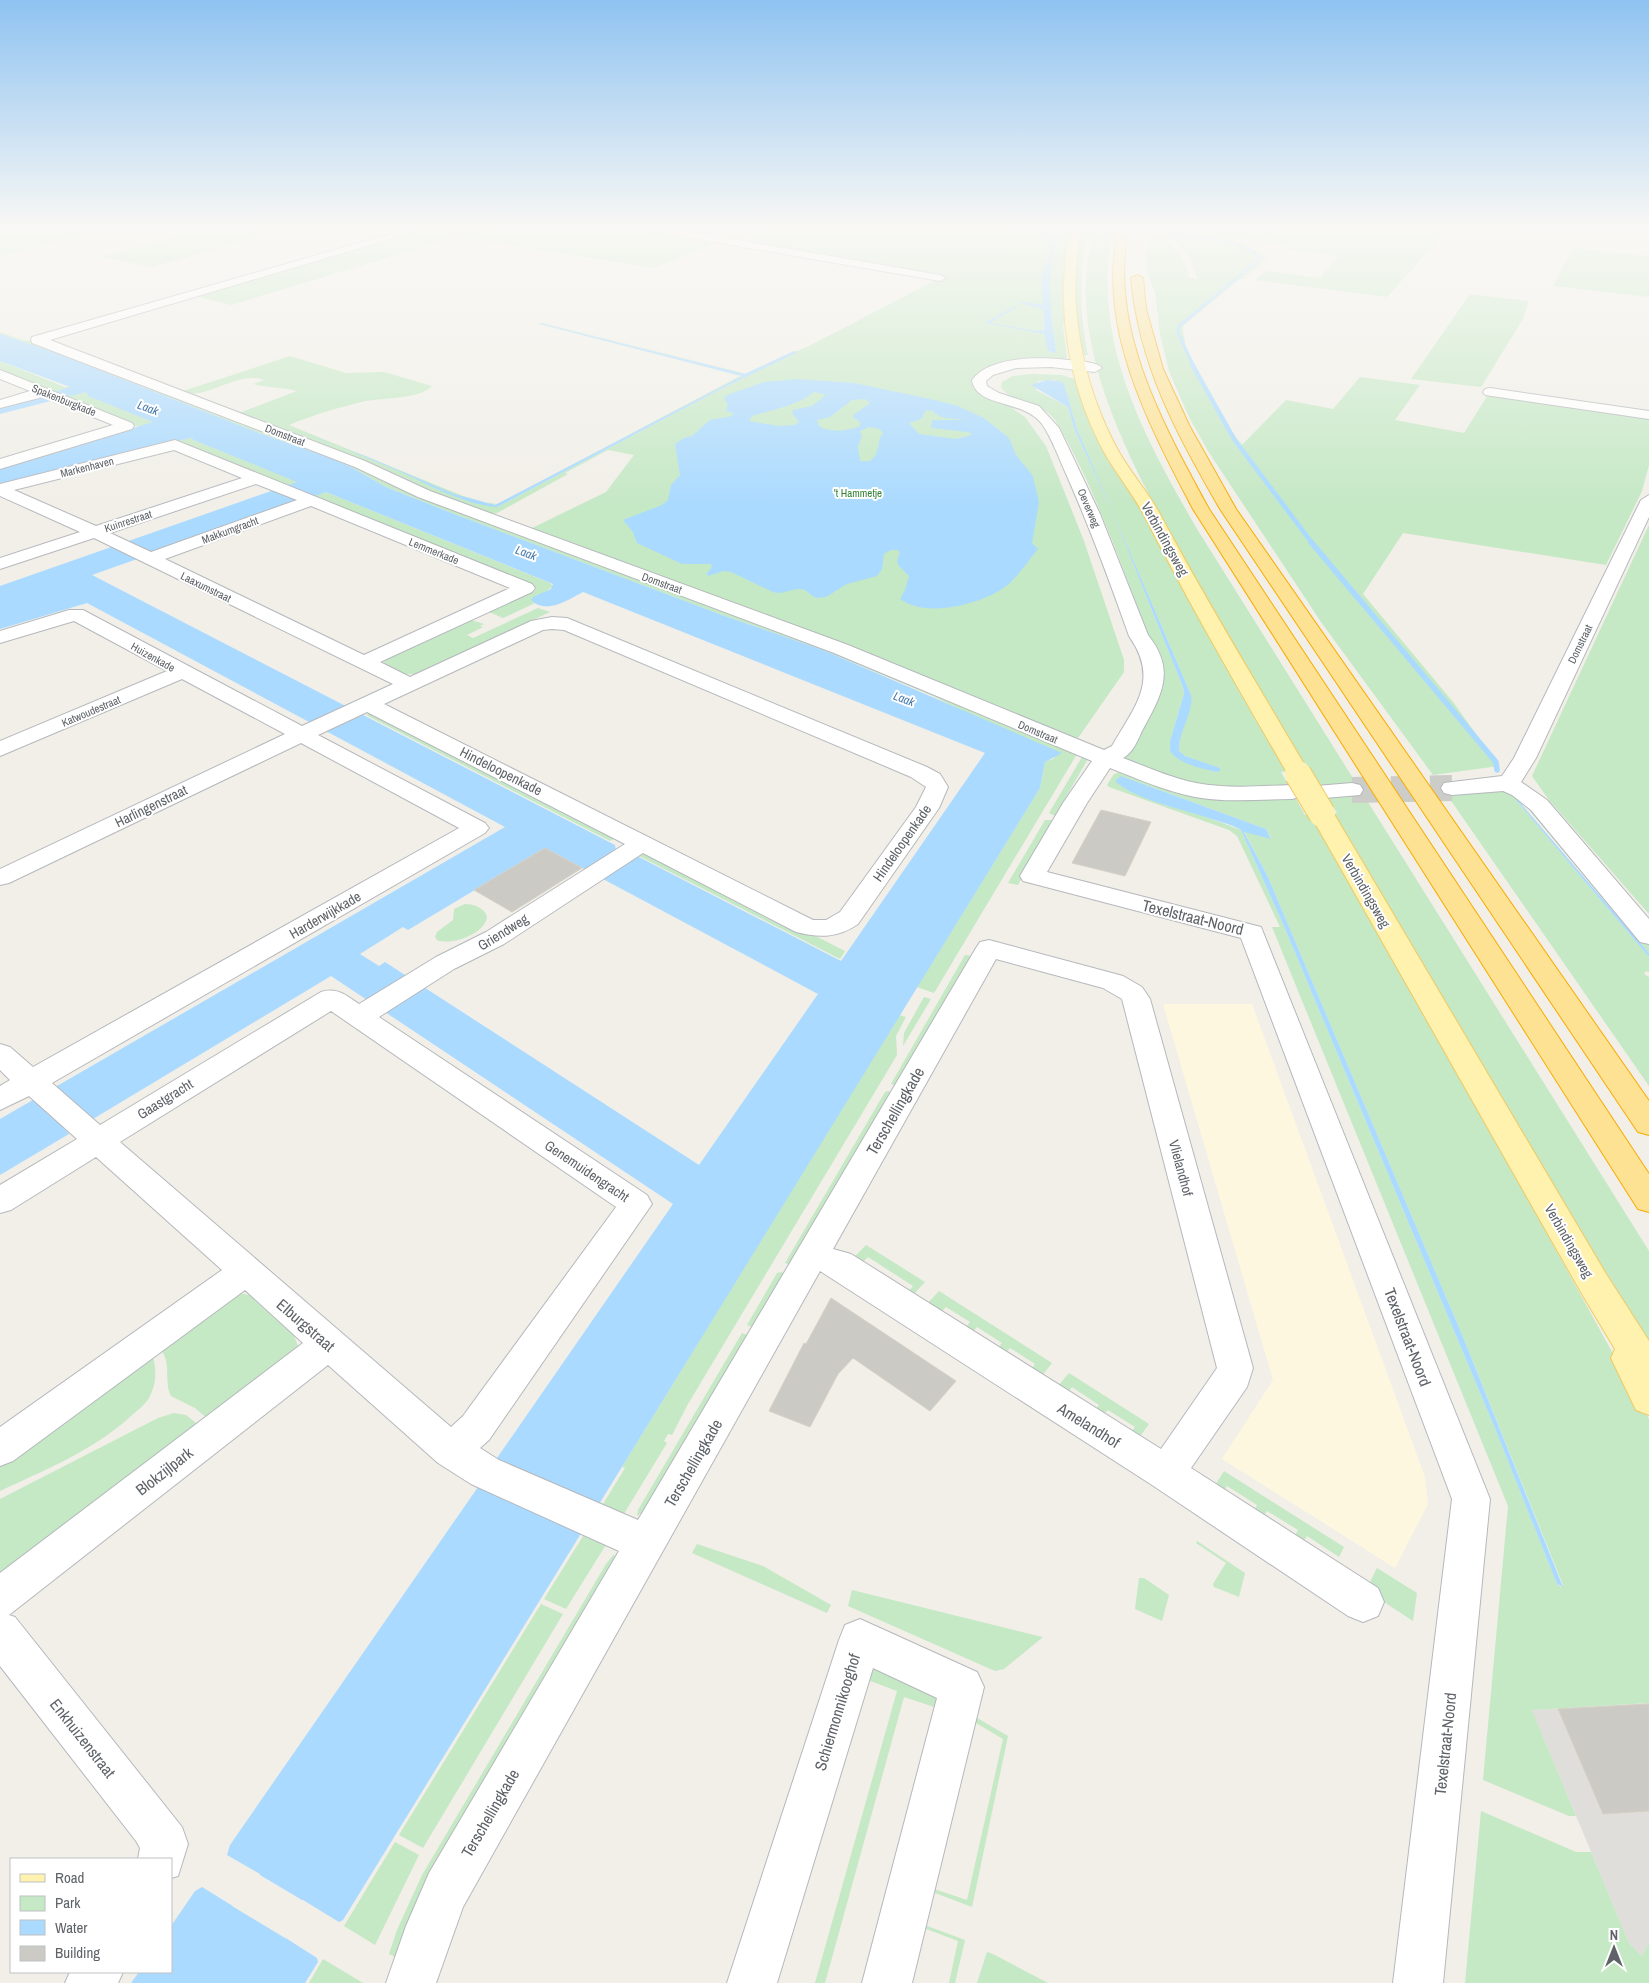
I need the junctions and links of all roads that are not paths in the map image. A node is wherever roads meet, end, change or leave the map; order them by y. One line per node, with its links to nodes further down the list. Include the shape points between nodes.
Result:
1 (104, 321): 31 (street, Domstraat, via 37,340 360,464 424,494 895,670)
2 (1072, 321): 5 (main road, Verbindingsweg, via 1072,330)
3 (1124, 321): 49 (highway, via 1140,386 1165,442 1207,517)
4 (1143, 321): 47 (highway, via 1150,352 1163,387 1224,501)
5 (1087, 365): 7 (main road, Verbindingsweg); 18 (main road, Verbindingsweg, via 1100,430 1123,472); 31 (street, Oeverweg, via 999,376 992,385 1012,401 1037,411 1056,436 1153,663 1151,692 1121,750)
6 (0, 374): 9 (street, Spakenburgkade)
7 (1101, 388)
8 (1490, 392): 11 (street)
9 (51, 394): 10 (street); 13 (street, Spakenburgkade)
10 (0, 404)
11 (1649, 415)
12 (1113, 421): 18 (main road, Verbindingsweg)
13 (127, 426): 15 (street, Markenhaven)
14 (175, 445): 16 (street, Lemmerkade); 17 (street, Markenhaven)
15 (0, 464)
16 (257, 478): 20 (street, Lemmerkade); 21 (street, Kuinrestraat)
17 (0, 490): 21 (street, Laaxumstraat)
18 (1141, 495): 32 (main road, Verbindingsweg)
19 (1649, 500): 33 (street, Domstraat, via 1525,758)
20 (311, 501): 22 (street, Makkumgracht); 25 (street, Lemmerkade, via 526,588)
21 (95, 532): 22 (street, Laaxumstraat); 23 (street, Kuinrestraat)
22 (147, 558): 25 (street, Laaxumstraat)
23 (0, 564)
24 (0, 637): 26 (street, Huizenkade, via 76,614)
25 (362, 662): 27 (street, Laaxumstraat)
26 (181, 672): 29 (street, Huizenkade); 30 (street, Katwoudestraat)
27 (411, 685): 28 (street, Hindeloopenkade); 37 (street, Hindeloopenkade, via 538,625 567,624 919,772 937,786 927,808 849,918 825,929 805,926)
28 (358, 708): 29 (street, Hindeloopenkade); 37 (street, Hindeloopenkade)
29 (313, 729): 39 (street, Harlingenstraat); 46 (street, Harderwijkkade, via 477,828)
30 (0, 749)
31 (1105, 759): 32 (street, Domstraat, via 1196,790 1230,794); 38 (street, Oeverweg)
32 (1295, 782): 36 (main road, Verbindingsweg, bridge)
33 (1506, 784): 34 (street); 40 (street, via 1539,804)
34 (1452, 788)
35 (1352, 790): 36 (street)
36 (1323, 803): 53 (main road, Verbindingsweg)
37 (643, 843): 43 (street, Griendweg, via 495,938)
38 (1032, 876): 68 (street, Texelstraat-Noord, via 1252,933 1471,1499)
39 (0, 878)
40 (1649, 936)
41 (989, 948): 51 (street, Terschellingkade); 59 (street, Vlielandhof, via 1113,982 1132,992 1136,999 1235,1368 1234,1376)
42 (331, 998): 43 (street, Genemuidengracht); 48 (street, Gaastgracht)
43 (367, 1012): 58 (street, Genemuidengracht, via 636,1204 476,1428)
44 (0, 1054): 46 (street, Elburgstraat)
45 (0, 1100): 46 (street, Harderwijkkade)
46 (52, 1100): 48 (street, Elburgstraat)
47 (1649, 1124)
48 (98, 1141): 50 (street, Gaastgracht); 52 (street, Elburgstraat)
49 (1649, 1200)
50 (0, 1201)
51 (812, 1255): 59 (street, Amelandhof, via 839,1264); 60 (street, Terschellingkade)
52 (246, 1270): 54 (street, Elburgstraat); 57 (street)
53 (1594, 1284): 55 (main road, Verbindingsweg); 56 (main road, Verbindingsweg)
54 (328, 1344): 58 (street, Elburgstraat); 61 (street, Blokzijlpark)
55 (1649, 1372)
56 (1649, 1399)
57 (0, 1448)
58 (451, 1450): 60 (street, Elburgstraat, via 485,1472)
59 (1166, 1473): 62 (street, Amelandhof)
60 (647, 1544): 65 (street, Terschellingkade, via 446,1890)
61 (0, 1598)
62 (1363, 1602)
63 (0, 1632): 64 (street, Enkhuizenstraat)
64 (163, 1852)
65 (411, 1983)
66 (752, 1983): 67 (street, Schiermonnikooghof, via 860,1640 962,1687)
67 (887, 1983)
68 (1418, 1983)

